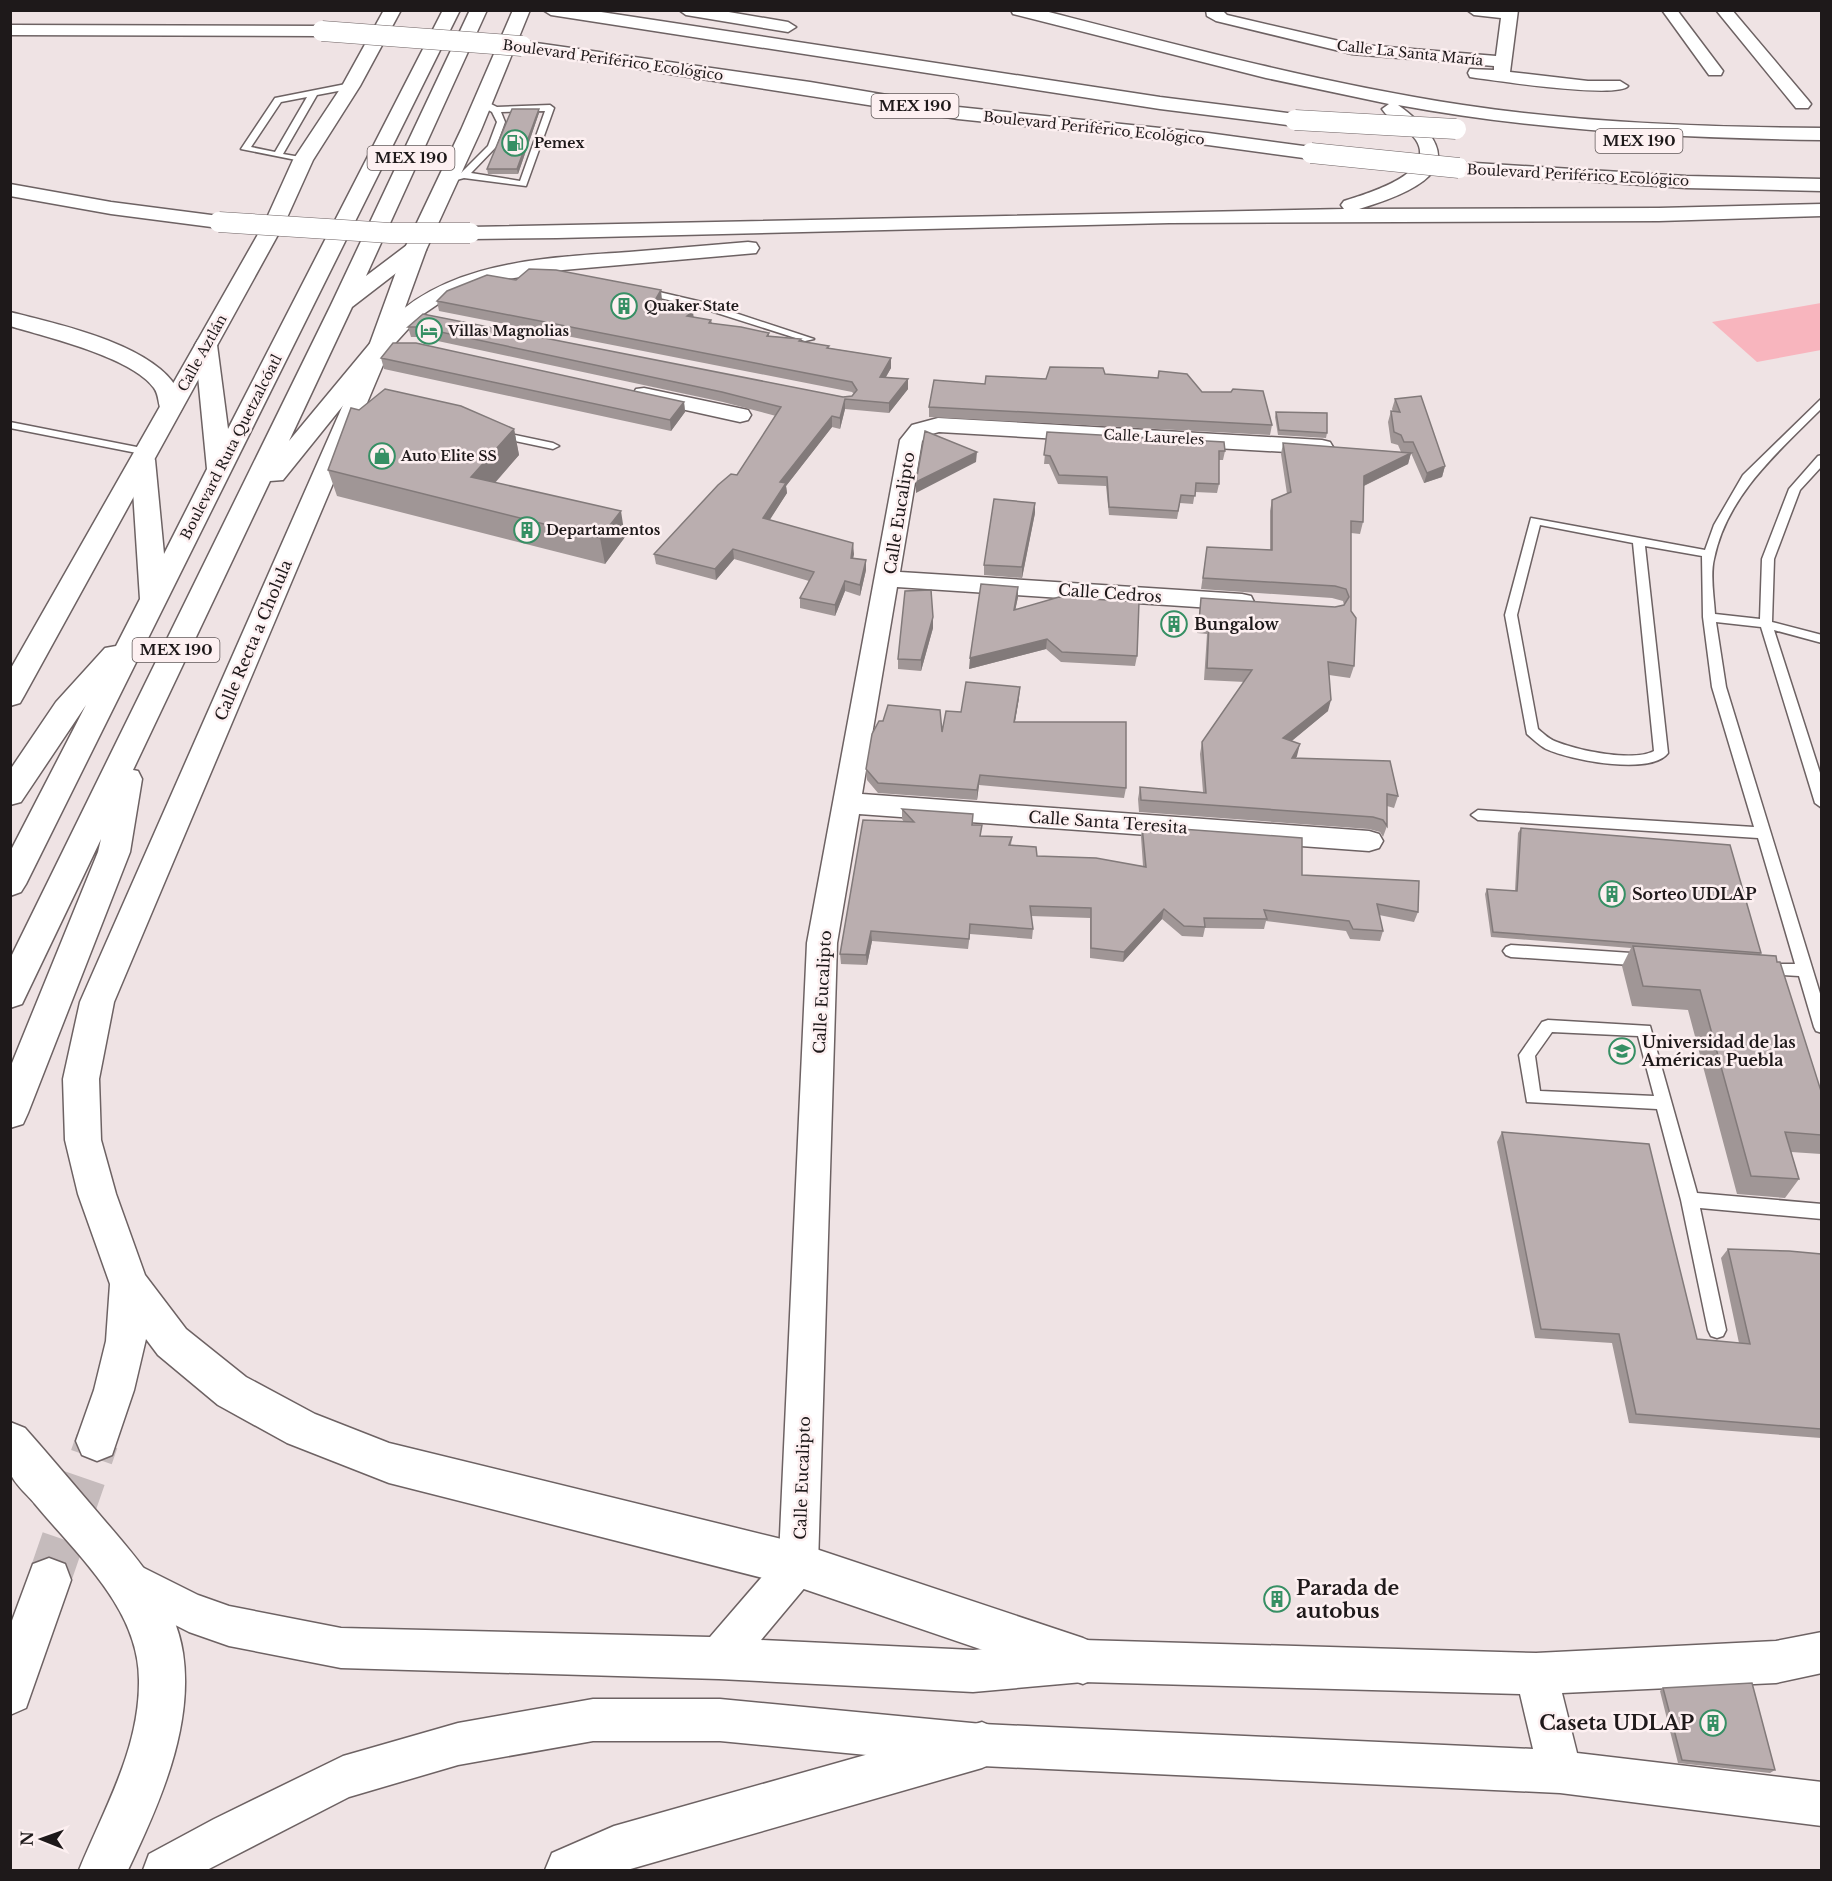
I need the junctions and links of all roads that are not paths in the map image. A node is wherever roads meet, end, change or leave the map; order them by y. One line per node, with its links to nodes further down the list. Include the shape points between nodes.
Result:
1 (393, 10): 19 (main road, Calle Aztlán)
2 (452, 10): 58 (main road, Boulevard Ruta Quetzalcóatl / MEX 190)
3 (479, 10): 39 (main road, MEX 190)
4 (522, 10): 24 (main road, Calle Recta a Cholula)
5 (686, 10): 14 (street)
6 (1019, 10): 16 (main road)
7 (1057, 10): 16 (main road)
8 (1474, 10): 13 (street)
9 (1669, 10): 18 (street)
10 (1723, 10): 23 (street)
11 (556, 11): 26 (main road, Boulevard Periférico Ecológico / MEX 190, bridge, via 1295,120 1590,139)
12 (1214, 12): 17 (street, Calle La Santa María, via 1222,18 1352,50)
13 (1510, 13): 17 (street)
14 (788, 27)
15 (10, 30): 30 (main road, Boulevard Periférico Ecológico / MEX 190, bridge, via 322,31 522,46 958,113 1311,153 1459,168 1686,182)
16 (1124, 36): 20 (main road)
17 (1502, 70): 21 (street, Calle La Santa María, via 1588,86)
18 (1715, 71)
19 (351, 86): 22 (lane); 28 (main road, Calle Aztlán)
20 (1331, 86): 25 (main road, via 1451,108 1567,123); 33 (main road, via 1376,101 1410,121 1427,145 1428,162 1416,178 1400,189 1340,207)
21 (1620, 86)
22 (315, 93): 27 (lane); 27 (lane, via 278,100 245,149)
23 (1802, 104)
24 (489, 106): 29 (main road, Calle Recta a Cholula, via 484,131); 29 (lane, via 550,108 523,184)
25 (1821, 134)
26 (1821, 148)
27 (278, 155): 28 (lane)
28 (303, 160): 44 (main road, Calle Aztlán, via 275,222)
29 (457, 177): 35 (main road, Calle Recta a Cholula)
30 (1821, 185)
31 (10, 190): 34 (main road, Boulevard Periférico Ecológico, bridge, via 219,222 390,233)
32 (1821, 210): 33 (main road, Boulevard Periférico Ecológico)
33 (1293, 215): 34 (main road, Boulevard Periférico Ecológico)
34 (1169, 217): 36 (main road, via 768,247)
35 (415, 250): 39 (main road); 46 (main road, Calle Recta a Cholula)
36 (500, 273): 37 (lane); 40 (main road, via 441,294)
37 (571, 275)
38 (634, 289): 43 (lane, via 698,304)
39 (342, 305): 59 (main road, MEX 190)
40 (409, 314): 42 (street); 46 (main road)
41 (10, 319): 49 (main road, via 135,361 162,382 170,393)
42 (435, 320)
43 (809, 339)
44 (206, 345): 49 (main road, Calle Aztlán); 58 (main road)
45 (410, 345): 46 (street)
46 (380, 346): 59 (main road); 88 (main road, Calle Recta a Cholula, via 362,403 97,1002 81,1079 83,1140 97,1194)
47 (626, 390): 50 (street)
48 (1821, 401): 61 (lane, via 1747,477)
49 (171, 408): 56 (main road, Calle Aztlán)
50 (740, 415)
51 (10, 425): 56 (lane)
52 (920, 430): 55 (street, Calle Laureles, via 938,425); 62 (street, Calle Eucalipto, via 911,440)
53 (484, 431): 54 (lane)
54 (553, 446)
55 (1341, 448)
56 (145, 456): 63 (main road); 69 (main road, Calle Aztlán)
57 (1821, 458): 66 (lane, via 1795,489 1768,559)
58 (220, 469): 63 (main road, Boulevard Ruta Quetzalcóatl / MEX 190)
59 (240, 516): 70 (main road, MEX 190)
60 (1639, 541): 60 (lane, via 1535,520 1511,615 1532,730 1550,745 1592,757 1648,760 1661,753); 61 (lane)
61 (1709, 554): 65 (lane)
62 (888, 579): 64 (street, Calle Cedros); 72 (street, Calle Eucalipto)
63 (154, 601): 67 (main road, Boulevard Ruta Quetzalcóatl / MEX 190)
64 (1262, 604)
65 (1709, 617): 66 (lane); 75 (lane, via 1719,687)
66 (1766, 624): 68 (lane); 73 (lane)
67 (136, 635): 71 (main road, via 66,709); 77 (main road, Boulevard Ruta Quetzalcóatl / MEX 190)
68 (1821, 639)
69 (10, 696)
70 (135, 735): 82 (main road, MEX 190); 85 (main road, via 114,852)
71 (10, 794)
72 (847, 803): 76 (street, Calle Santa Teresita); 92 (street, Calle Eucalipto, via 822,943)
73 (1821, 803)
74 (1478, 815): 75 (lane)
75 (1764, 833): 81 (lane)
76 (1369, 841)
77 (10, 884)
78 (1511, 951): 79 (lane)
79 (1666, 961)
80 (1747, 967): 81 (lane)
81 (1805, 970): 83 (lane)
82 (10, 996)
83 (1821, 1027)
84 (1664, 1103): 84 (lane, via 1644,1030 1548,1026 1527,1055 1533,1097); 86 (lane)
85 (10, 1113)
86 (1690, 1200): 87 (lane); 89 (lane)
87 (1821, 1212)
88 (129, 1284): 90 (main road, via 126,1341); 92 (main road, via 172,1342 231,1391 302,1429 389,1463)
89 (1717, 1330)
90 (97, 1440)
91 (10, 1442): 93 (main road)
92 (798, 1565): 96 (street); 97 (main road)
93 (125, 1578): 96 (street, via 189,1612 219,1622 341,1648); 103 (main road, via 152,1623 160,1672 160,1704 147,1766 128,1820)
94 (49, 1580): 99 (main road)
95 (1821, 1652): 98 (street, via 1776,1662)
96 (719, 1658): 97 (street, via 973,1671)
97 (1083, 1660): 98 (street)
98 (1536, 1674): 101 (street)
99 (10, 1692)
100 (982, 1745): 101 (street); 104 (street, via 720,1720 593,1720 458,1744 343,1777); 105 (main road, via 614,1850)
101 (1560, 1772): 102 (street)
102 (1821, 1804)
103 (103, 1870)
104 (165, 1870)
105 (569, 1870)

